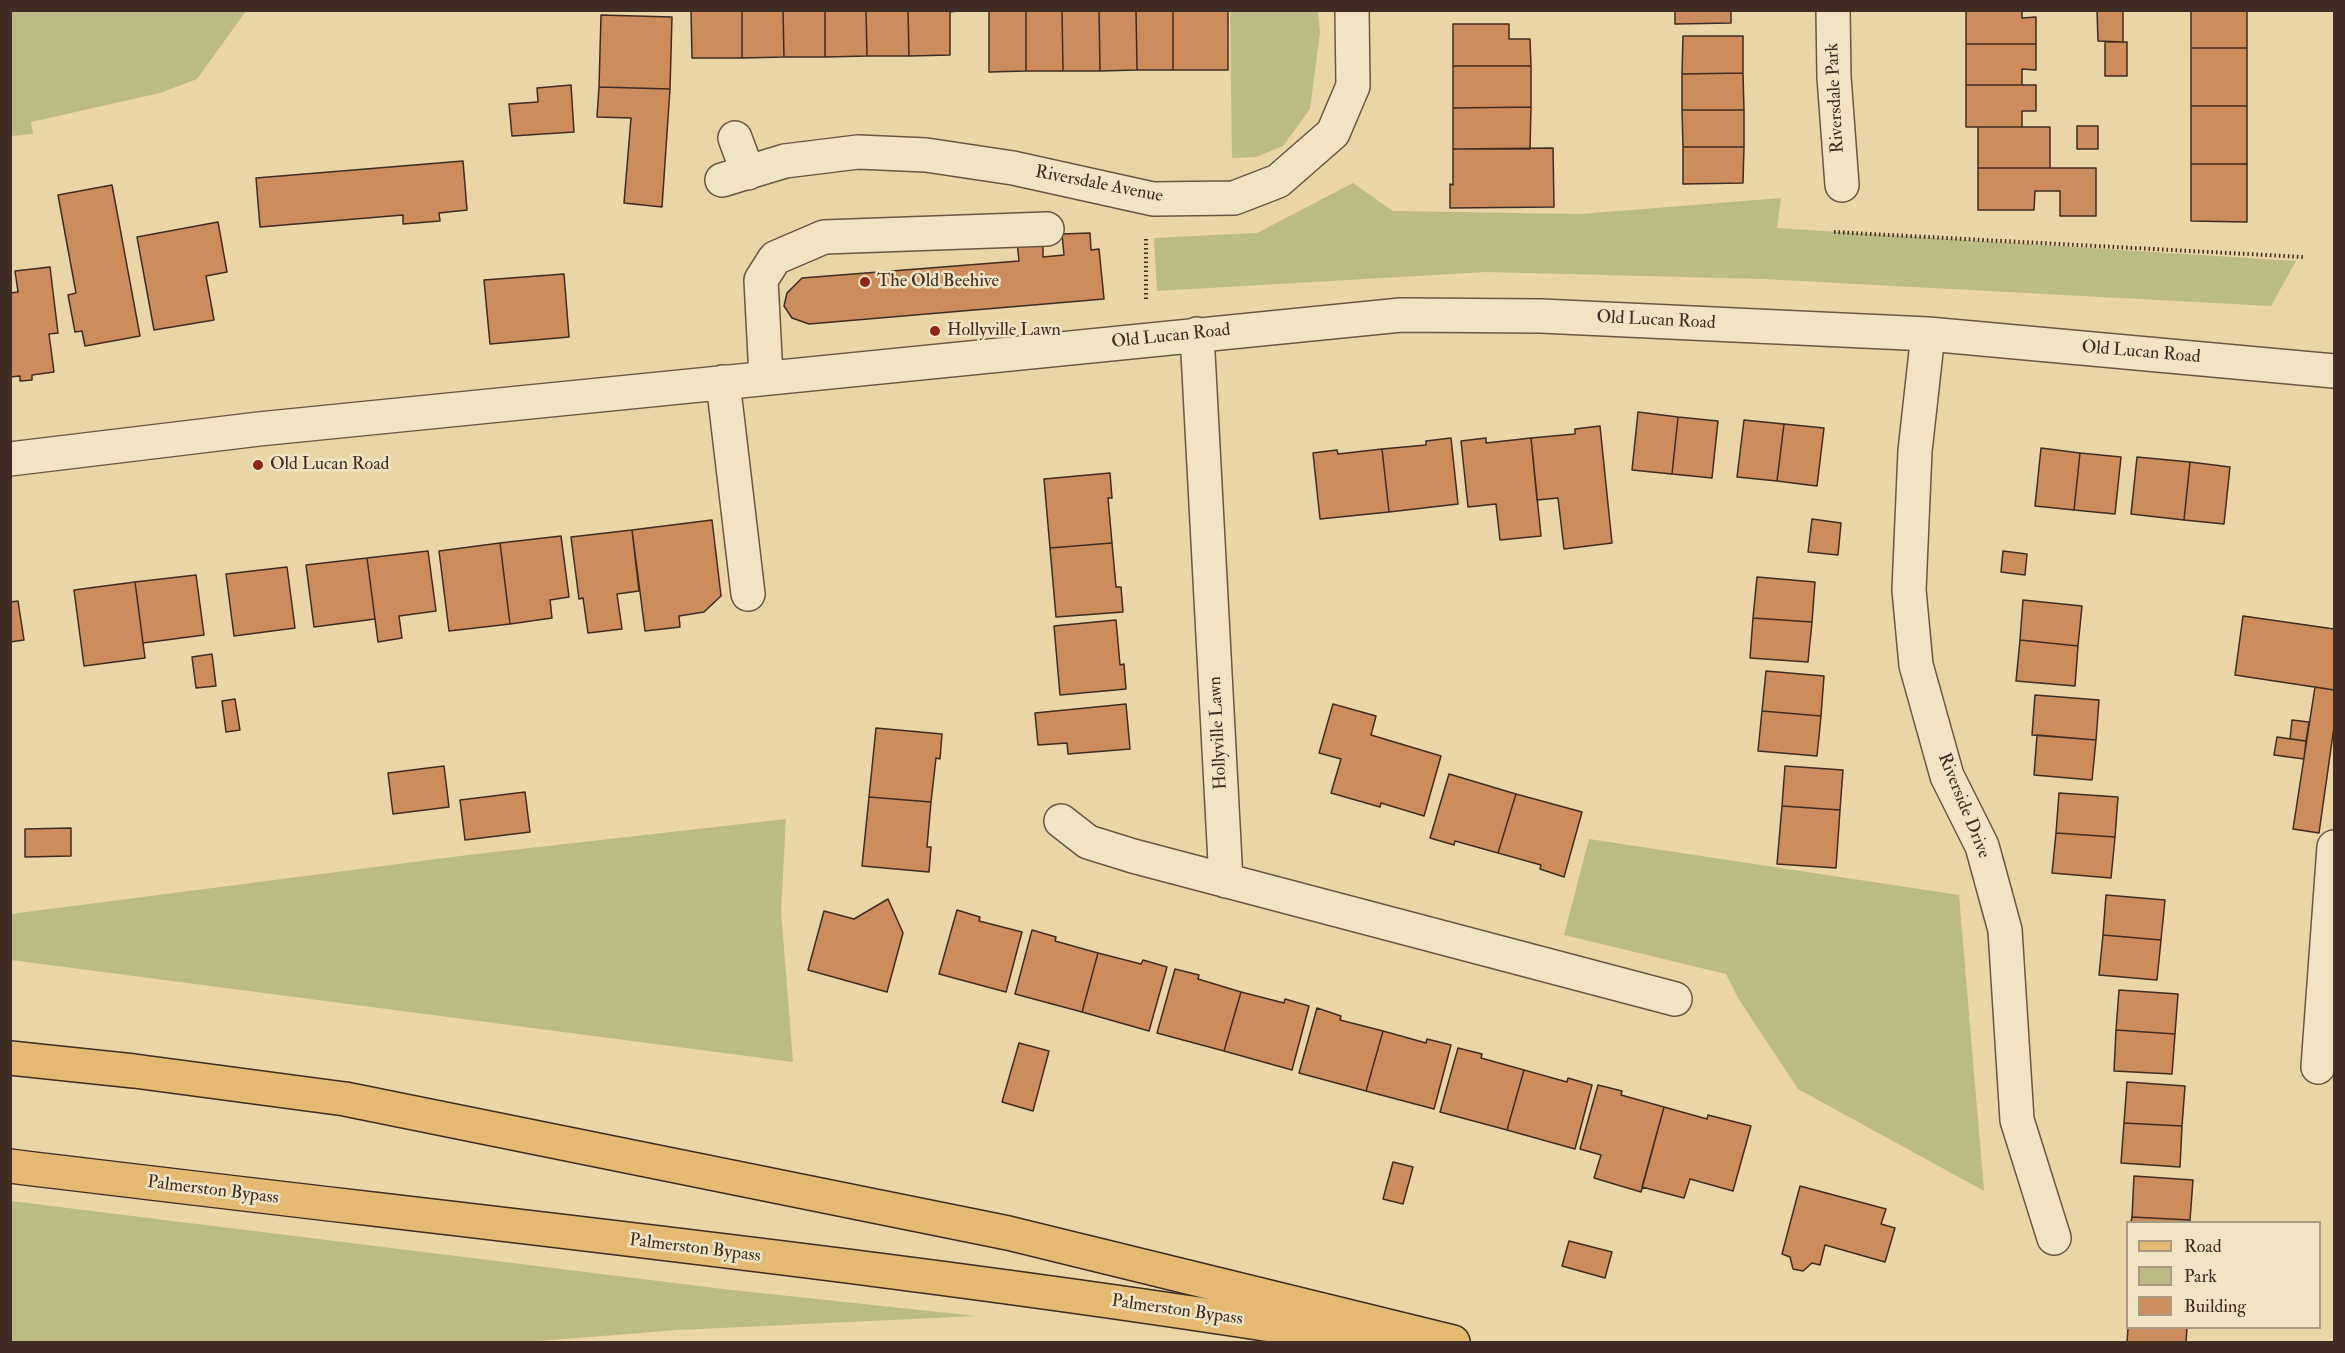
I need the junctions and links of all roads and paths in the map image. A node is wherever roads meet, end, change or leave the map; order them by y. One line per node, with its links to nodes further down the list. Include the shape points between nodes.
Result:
1 (1352, 10): 3 (street, Riversdale Avenue, via 1353,86 1334,134 1278,181 1234,198 1153,199 1013,168 926,155 858,152 785,161 735,176)
2 (1833, 10): 4 (street, Riversdale Park)
3 (735, 138)
4 (1842, 185)
5 (1047, 229): 13 (street, via 824,237 775,258 761,280)
6 (1146, 231): 9 (path)
7 (1834, 232): 8 (path)
8 (2303, 256)
9 (1146, 299)
10 (1197, 334): 11 (street, Old Lucan Road, via 1401,315 1541,316); 13 (street, Old Lucan Road); 19 (street, Hollyville Lawn)
11 (1928, 334): 12 (street, Old Lucan Road); 24 (street, Riverside Drive, via 1915,451 1909,590 1917,666 1947,776 1983,846 2005,930 2017,1120)
12 (2334, 371)
13 (766, 377): 14 (street, Old Lucan Road)
14 (723, 382): 15 (street, Old Lucan Road, via 259,429); 16 (street)
15 (10, 459)
16 (748, 594)
17 (1061, 821): 19 (street, via 1088,842)
18 (2334, 847): 22 (street)
19 (1226, 881): 20 (street)
20 (1676, 999)
21 (10, 1058): 26 (main road, via 345,1099 1008,1233)
22 (2318, 1067)
23 (10, 1166): 25 (main road, Palmerston Bypass, via 982,1284)
24 (2054, 1238)
25 (1379, 1342)
26 (1453, 1342)

